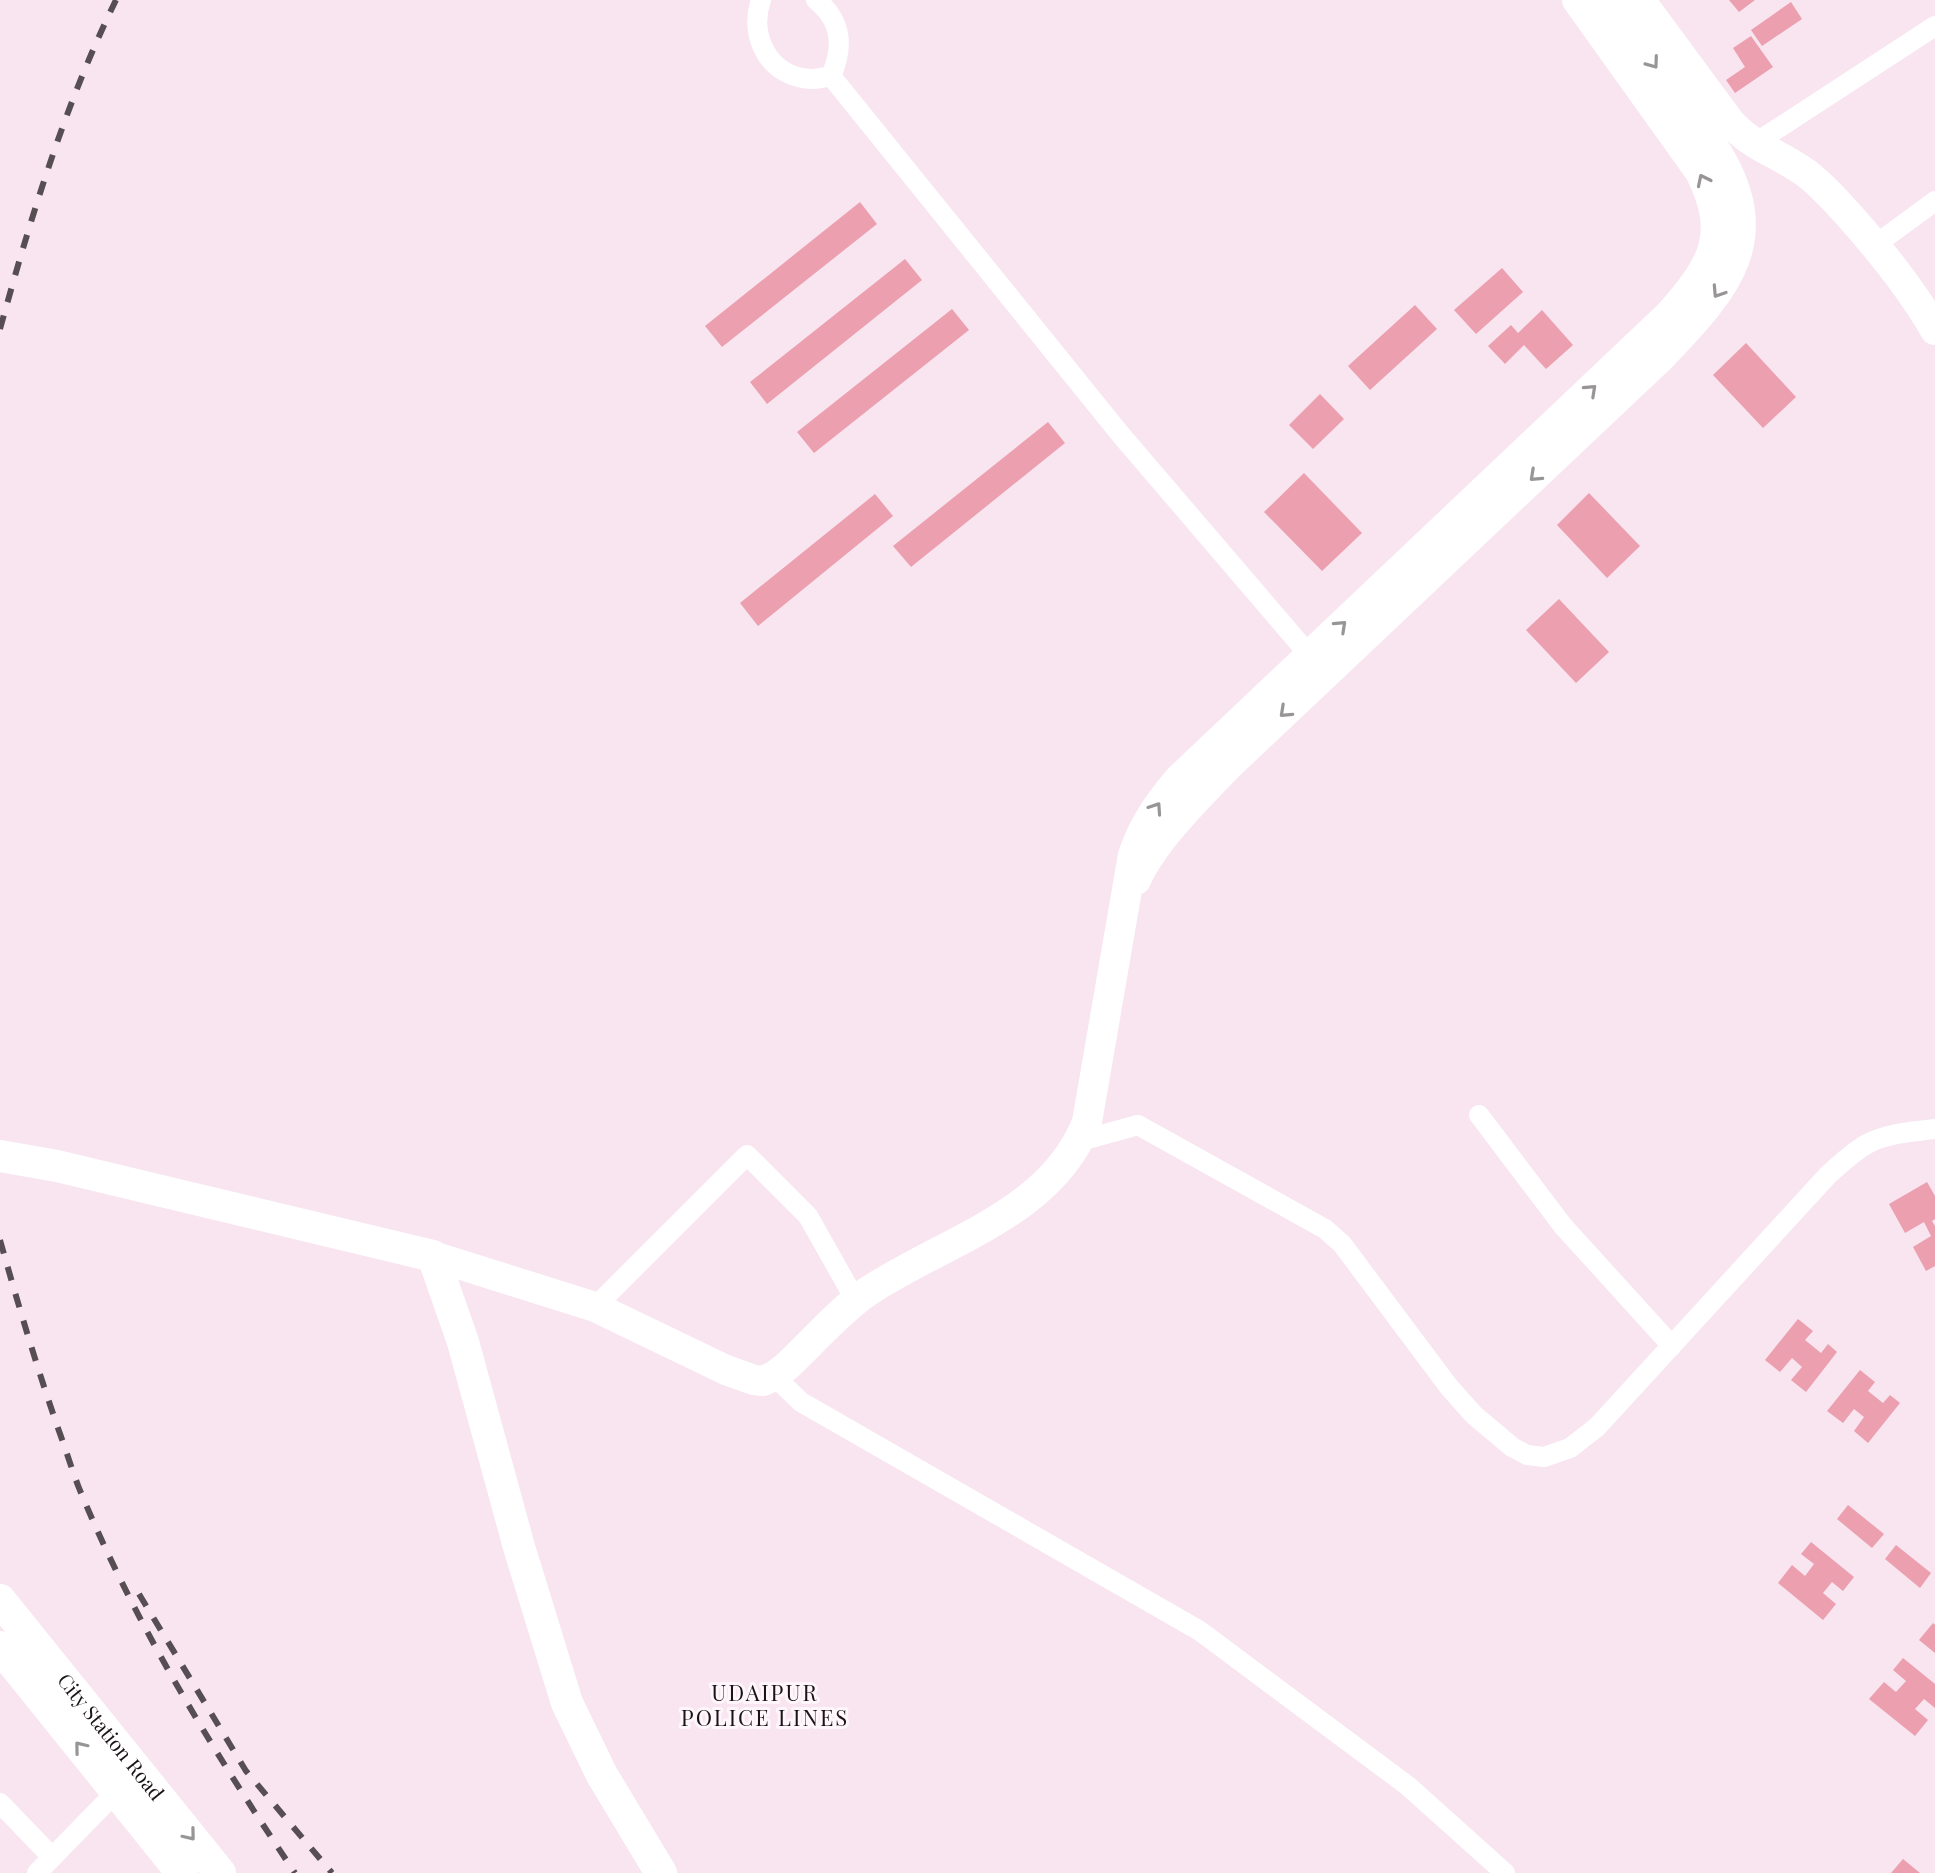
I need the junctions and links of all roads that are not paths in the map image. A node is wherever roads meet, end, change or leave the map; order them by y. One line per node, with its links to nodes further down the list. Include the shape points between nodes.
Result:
1 (761, 0): 7 (street, via 758,37 775,64 802,78)
2 (816, 0): 7 (street, via 835,23 839,50)
3 (1577, 0): 12 (street, one-way to 3, via 1669,315 1712,256 1715,219 1700,172)
4 (1607, 0): 12 (street, one-way to 12, via 1726,166 1742,227 1733,265 1710,304 1662,356)
5 (1640, 0): 8 (street, via 1730,122)
6 (1935, 26): 8 (street)
7 (831, 76): 12 (street, via 1121,435)
8 (1754, 144): 10 (street, via 1807,174)
9 (1935, 201): 10 (street)
10 (1875, 245): 11 (street)
11 (1935, 330)
12 (1317, 665): 15 (street, via 1190,768 1165,795 1136,845 1090,1111)
13 (1479, 1115): 20 (street, via 1563,1226)
14 (1935, 1129): 20 (street, via 1890,1135 1844,1161)
15 (1080, 1141): 18 (street, via 1064,1166 1017,1207); 20 (street, via 1138,1125 1325,1229 1474,1415 1527,1455 1559,1453 1584,1439)
16 (0, 1156): 17 (main road)
17 (433, 1256): 19 (street); 30 (main road, via 463,1342 567,1703 602,1775)
18 (856, 1301): 19 (street, via 808,1216 747,1155); 21 (street)
19 (595, 1307): 21 (street, via 726,1370 754,1380)
20 (1672, 1346)
21 (774, 1376): 31 (street, via 801,1402 1200,1631 1408,1786)
22 (0, 1600): 29 (main road, City Station Road, one-way to 29)
23 (0, 1647): 24 (main road, City Station Road, one-way to 23)
24 (116, 1792): 26 (street); 28 (main road, City Station Road)
25 (0, 1803): 26 (street)
26 (52, 1857): 27 (street)
27 (37, 1873)
28 (182, 1873)
29 (220, 1873)
30 (661, 1873)
31 (1505, 1873)

